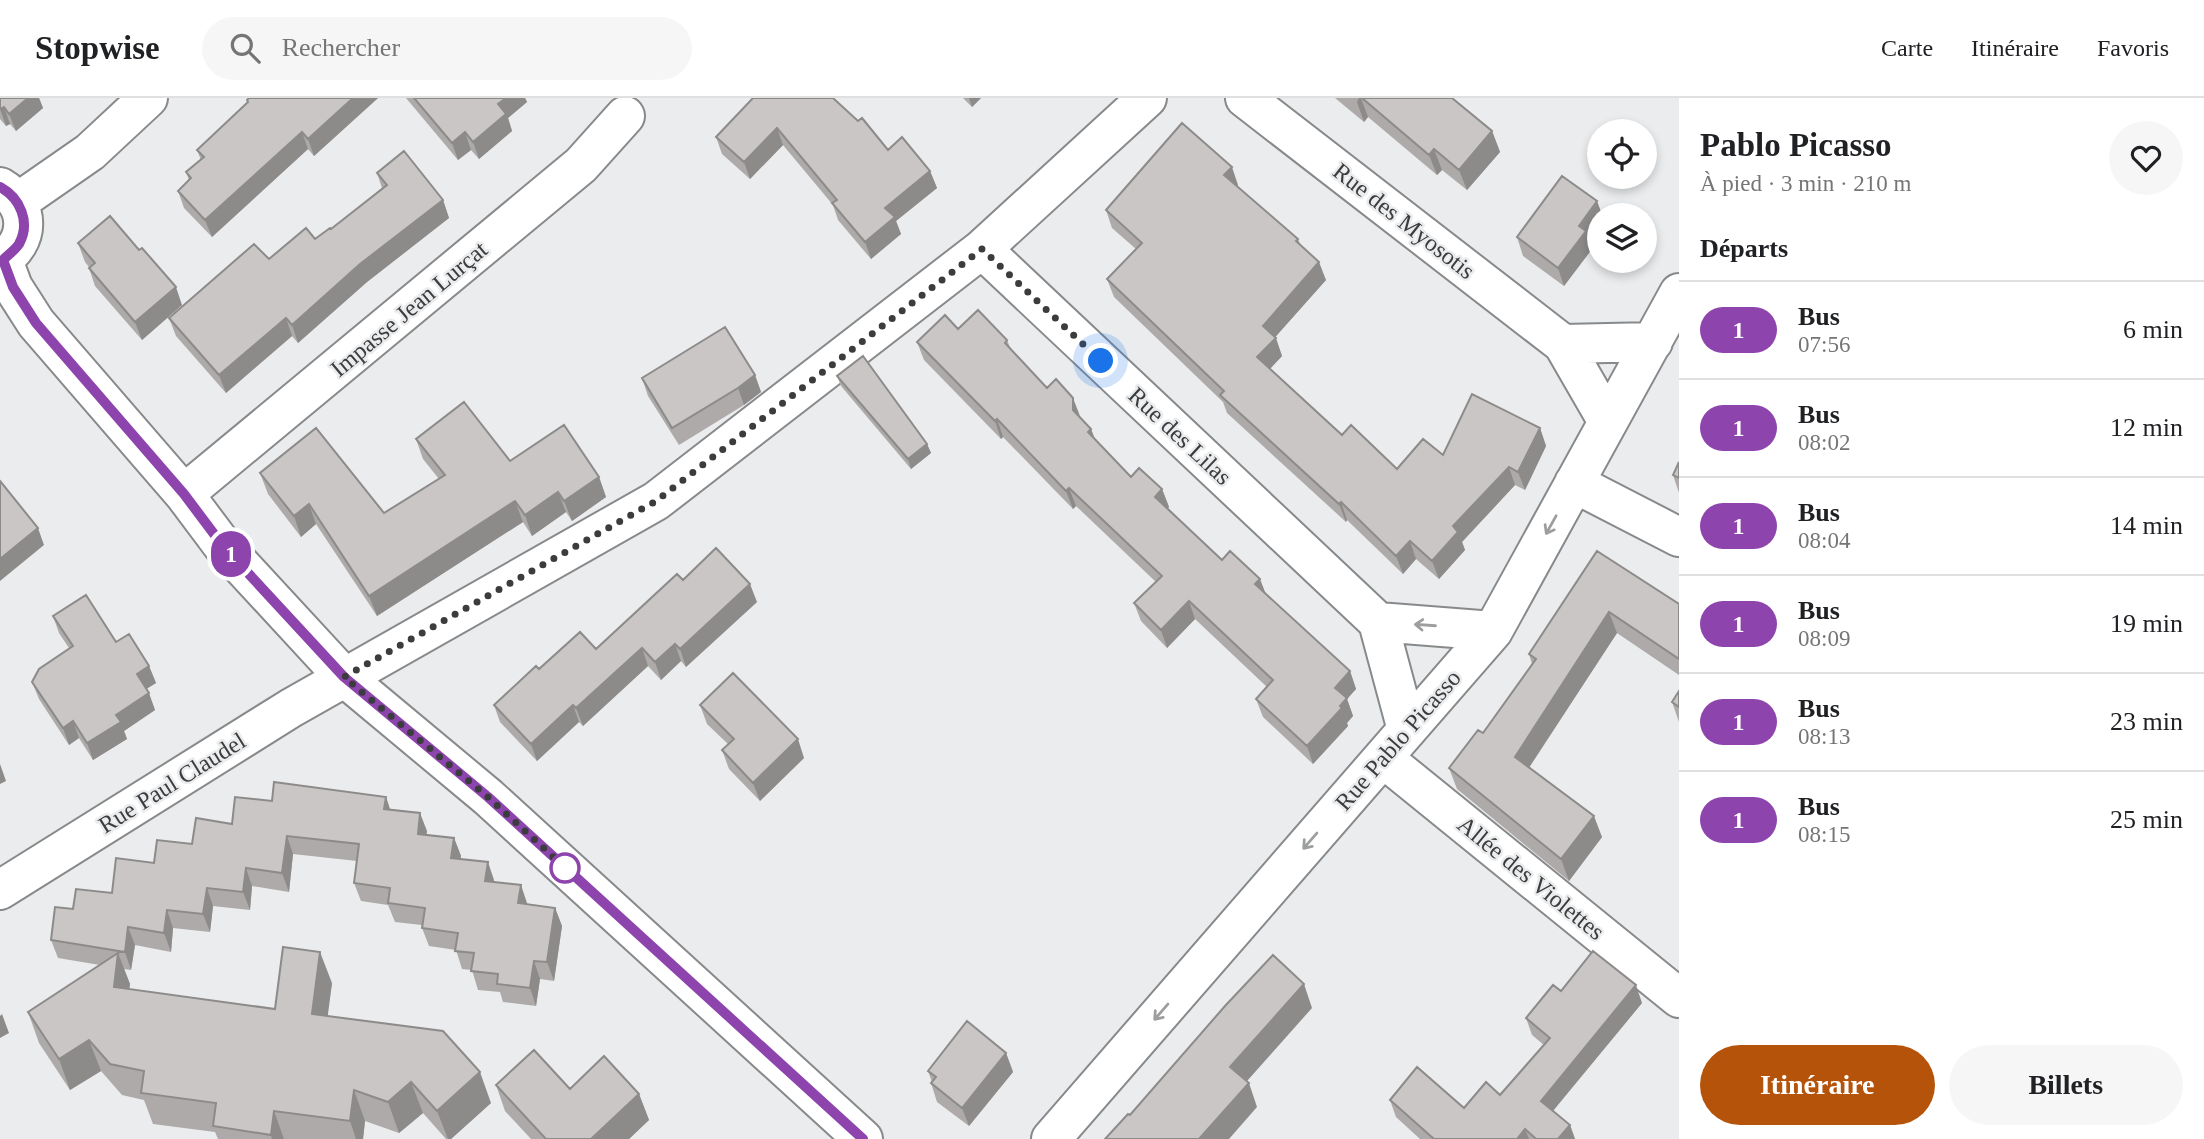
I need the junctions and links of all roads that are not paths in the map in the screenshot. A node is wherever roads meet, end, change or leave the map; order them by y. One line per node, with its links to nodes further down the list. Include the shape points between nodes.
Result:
1 (148, 98): 5 (street, via 90,152)
2 (1147, 98): 6 (street, Rue Paul Claudel)
3 (1245, 98): 9 (street, Rue des Myosotis)
4 (625, 116): 12 (street, Impasse Jean Lurçat, via 581,166)
5 (9, 195): 7 (street, via 23,216 23,230 19,244)
6 (982, 249): 14 (street, Rue des Lilas); 16 (street, Rue Paul Claudel, via 656,501)
7 (1, 260): 12 (street, via 36,323)
8 (1670, 317): 9 (street); 10 (street, Rue Pablo Picasso)
9 (1563, 344): 10 (street, Rue des Myosotis)
10 (1608, 422): 11 (street, Rue Pablo Picasso)
11 (1574, 483): 13 (street); 15 (street, Rue Pablo Picasso, one-way to 15)
12 (184, 494): 16 (street, via 223,546)
13 (1679, 537)
14 (1378, 622): 15 (street, one-way to 14); 17 (street)
15 (1493, 631): 17 (street, Rue Pablo Picasso)
16 (344, 677): 18 (street, Rue Paul Claudel); 20 (street, via 488,797)
17 (1395, 744): 19 (street, Allée des Violettes); 21 (street, Rue Pablo Picasso, one-way to 21)
18 (0, 890)
19 (1679, 998)
20 (863, 1139)
21 (1051, 1139)

